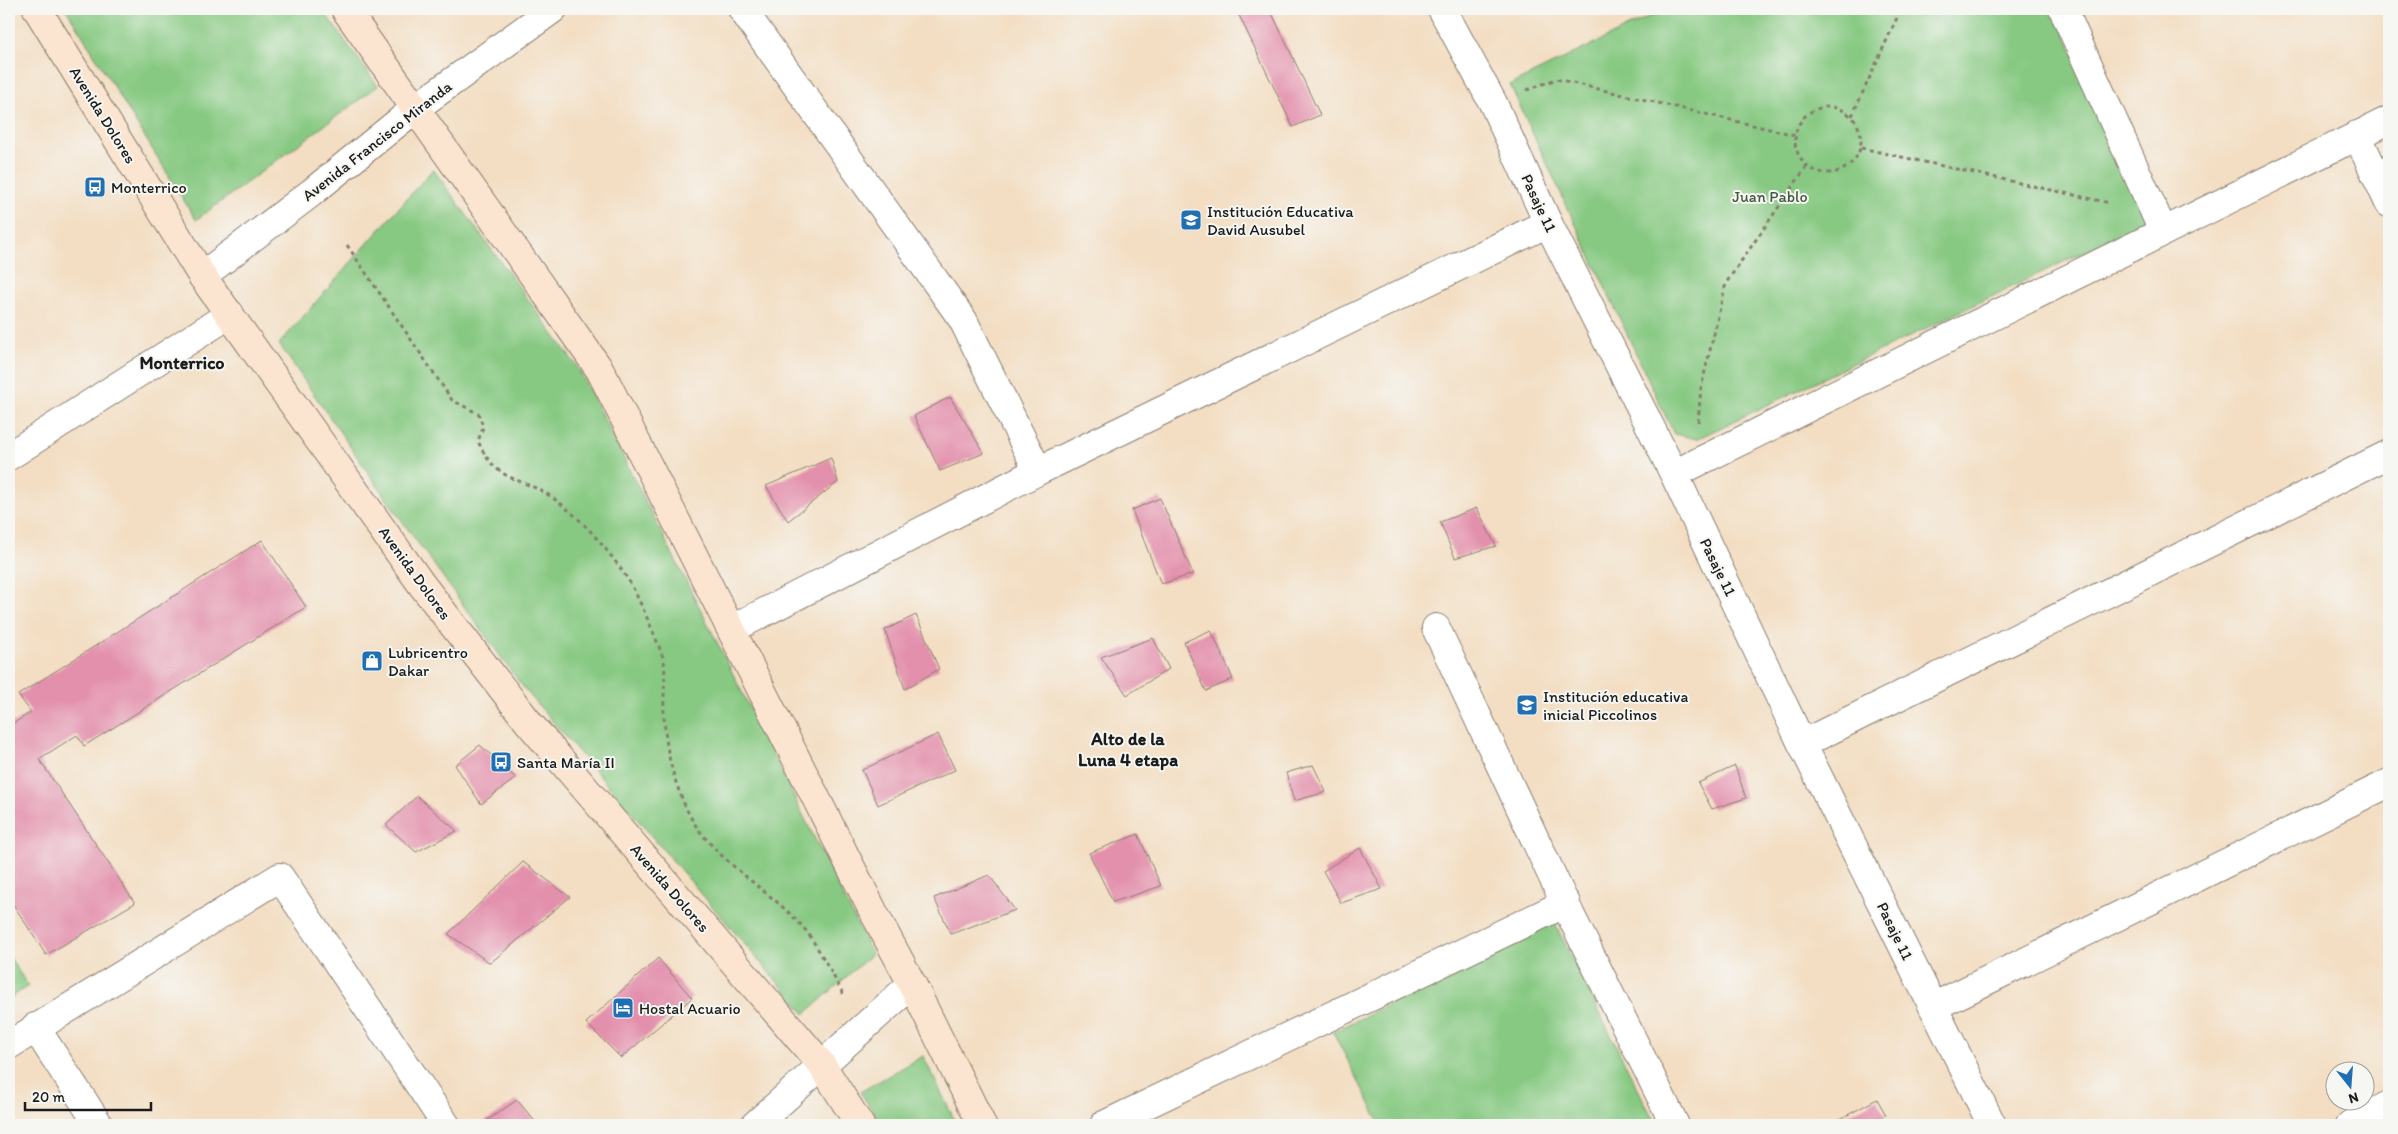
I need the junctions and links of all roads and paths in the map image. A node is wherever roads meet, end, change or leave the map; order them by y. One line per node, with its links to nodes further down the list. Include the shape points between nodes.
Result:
1 (37, 9): 20 (main road, Avenida Dolores)
2 (345, 9): 9 (main road)
3 (553, 9): 9 (street, Avenida Francisco Miranda)
4 (742, 9): 25 (street, via 963,320)
5 (1442, 9): 8 (street, Pasaje 11)
6 (1901, 9): 10 (path)
7 (2063, 9): 17 (street)
8 (1493, 103): 12 (path, via 1556,79); 18 (street, Pasaje 11)
9 (416, 107): 20 (street, Avenida Francisco Miranda, via 311,194); 27 (main road, via 600,370)
10 (1852, 116): 12 (path, via 1834,107 1813,111 1804,117); 14 (path, via 1861,131)
11 (2389, 120): 13 (street)
12 (1795, 135): 15 (path, via 1799,157)
13 (2357, 135): 16 (street); 17 (street)
14 (1861, 148): 15 (path, via 1849,168 1838,172 1822,173); 17 (path)
15 (1806, 166): 24 (path, via 1726,283)
16 (2389, 203)
17 (2158, 222): 24 (street)
18 (1548, 223): 24 (street, Pasaje 11); 25 (street)
19 (347, 245): 32 (path, via 452,400 479,414 483,427 478,441 493,467 551,497 569,511 595,537 630,582 664,660 667,750 676,784 689,814 711,844 803,927)
20 (202, 276): 21 (main road, Avenida Dolores)
21 (230, 314): 23 (street); 36 (main road, Avenida Dolores, via 422,585 529,723)
22 (2389, 454): 28 (street)
23 (9, 456)
24 (1684, 468): 28 (street, Pasaje 11)
25 (1038, 471): 27 (street)
26 (1436, 628): 30 (street)
27 (732, 629): 31 (main road, via 872,911)
28 (1802, 744): 33 (street, Pasaje 11)
29 (2389, 782): 33 (street)
30 (1566, 903): 43 (street); 44 (street)
31 (912, 984): 36 (street); 42 (main road)
32 (846, 997)
33 (1933, 1006): 45 (street, Pasaje 11)
34 (35, 1027): 35 (street); 38 (street); 39 (street, via 280,877)
35 (9, 1044)
36 (821, 1064): 40 (street); 41 (main road, Avenida Dolores)
37 (2389, 1105): 46 (street)
38 (99, 1125)
39 (446, 1125)
40 (755, 1125)
41 (860, 1125)
42 (982, 1125)
43 (1104, 1125)
44 (1675, 1125)
45 (1992, 1125)
46 (2350, 1125)

